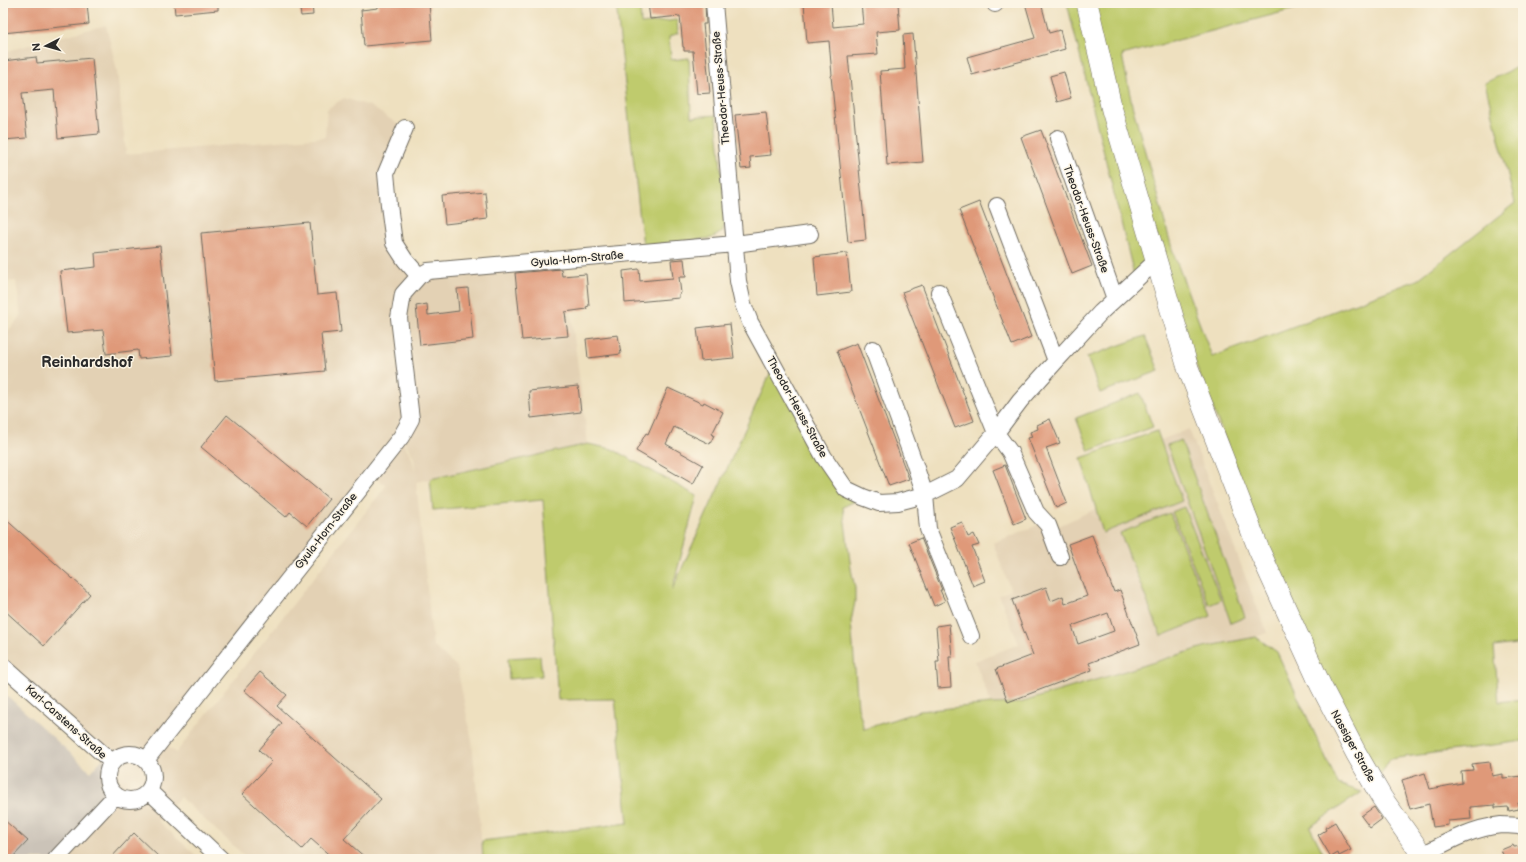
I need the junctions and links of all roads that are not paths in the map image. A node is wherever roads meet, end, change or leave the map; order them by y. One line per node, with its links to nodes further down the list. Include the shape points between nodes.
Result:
1 (714, 3): 7 (street, Theodor-Heuss-Straße)
2 (1087, 3): 8 (main road, Nassiger Straße, via 1112,110)
3 (406, 128): 9 (street, via 386,173 388,198 394,243)
4 (1058, 138): 11 (street, Theodor-Heuss-Straße)
5 (997, 206): 13 (street)
6 (810, 234): 7 (street)
7 (735, 244): 9 (street, Gyula-Horn-Straße, via 428,272); 15 (street, Theodor-Heuss-Straße, via 738,281 750,322 824,457 846,488 863,498 879,503 898,502)
8 (1156, 261): 11 (street, Theodor-Heuss-Straße); 24 (main road, Nassiger Straße, via 1188,368 1258,550 1320,686 1356,753 1382,798)
9 (419, 276): 19 (street, Gyula-Horn-Straße, via 403,294 399,318 411,419 401,437)
10 (939, 292): 14 (street)
11 (1115, 299): 13 (street, Theodor-Heuss-Straße)
12 (873, 349): 15 (street)
13 (1056, 361): 14 (street, Theodor-Heuss-Straße, via 1020,401)
14 (996, 433): 15 (street, Theodor-Heuss-Straße, via 957,480); 16 (street, via 1010,452 1036,512 1048,525)
15 (924, 495): 17 (street, via 928,529)
16 (1060, 557)
17 (971, 636)
18 (3, 666): 20 (street, Karl-Carstens-Straße)
19 (146, 760): 20 (street, via 131,754); 21 (street, via 154,779)
20 (112, 762): 22 (street, via 107,779 109,787)
21 (149, 791): 22 (street, via 131,801); 26 (street)
22 (116, 795): 25 (street)
23 (1523, 826): 24 (street, via 1501,825 1475,830 1458,836)
24 (1424, 857)
25 (56, 859)
26 (221, 859)

